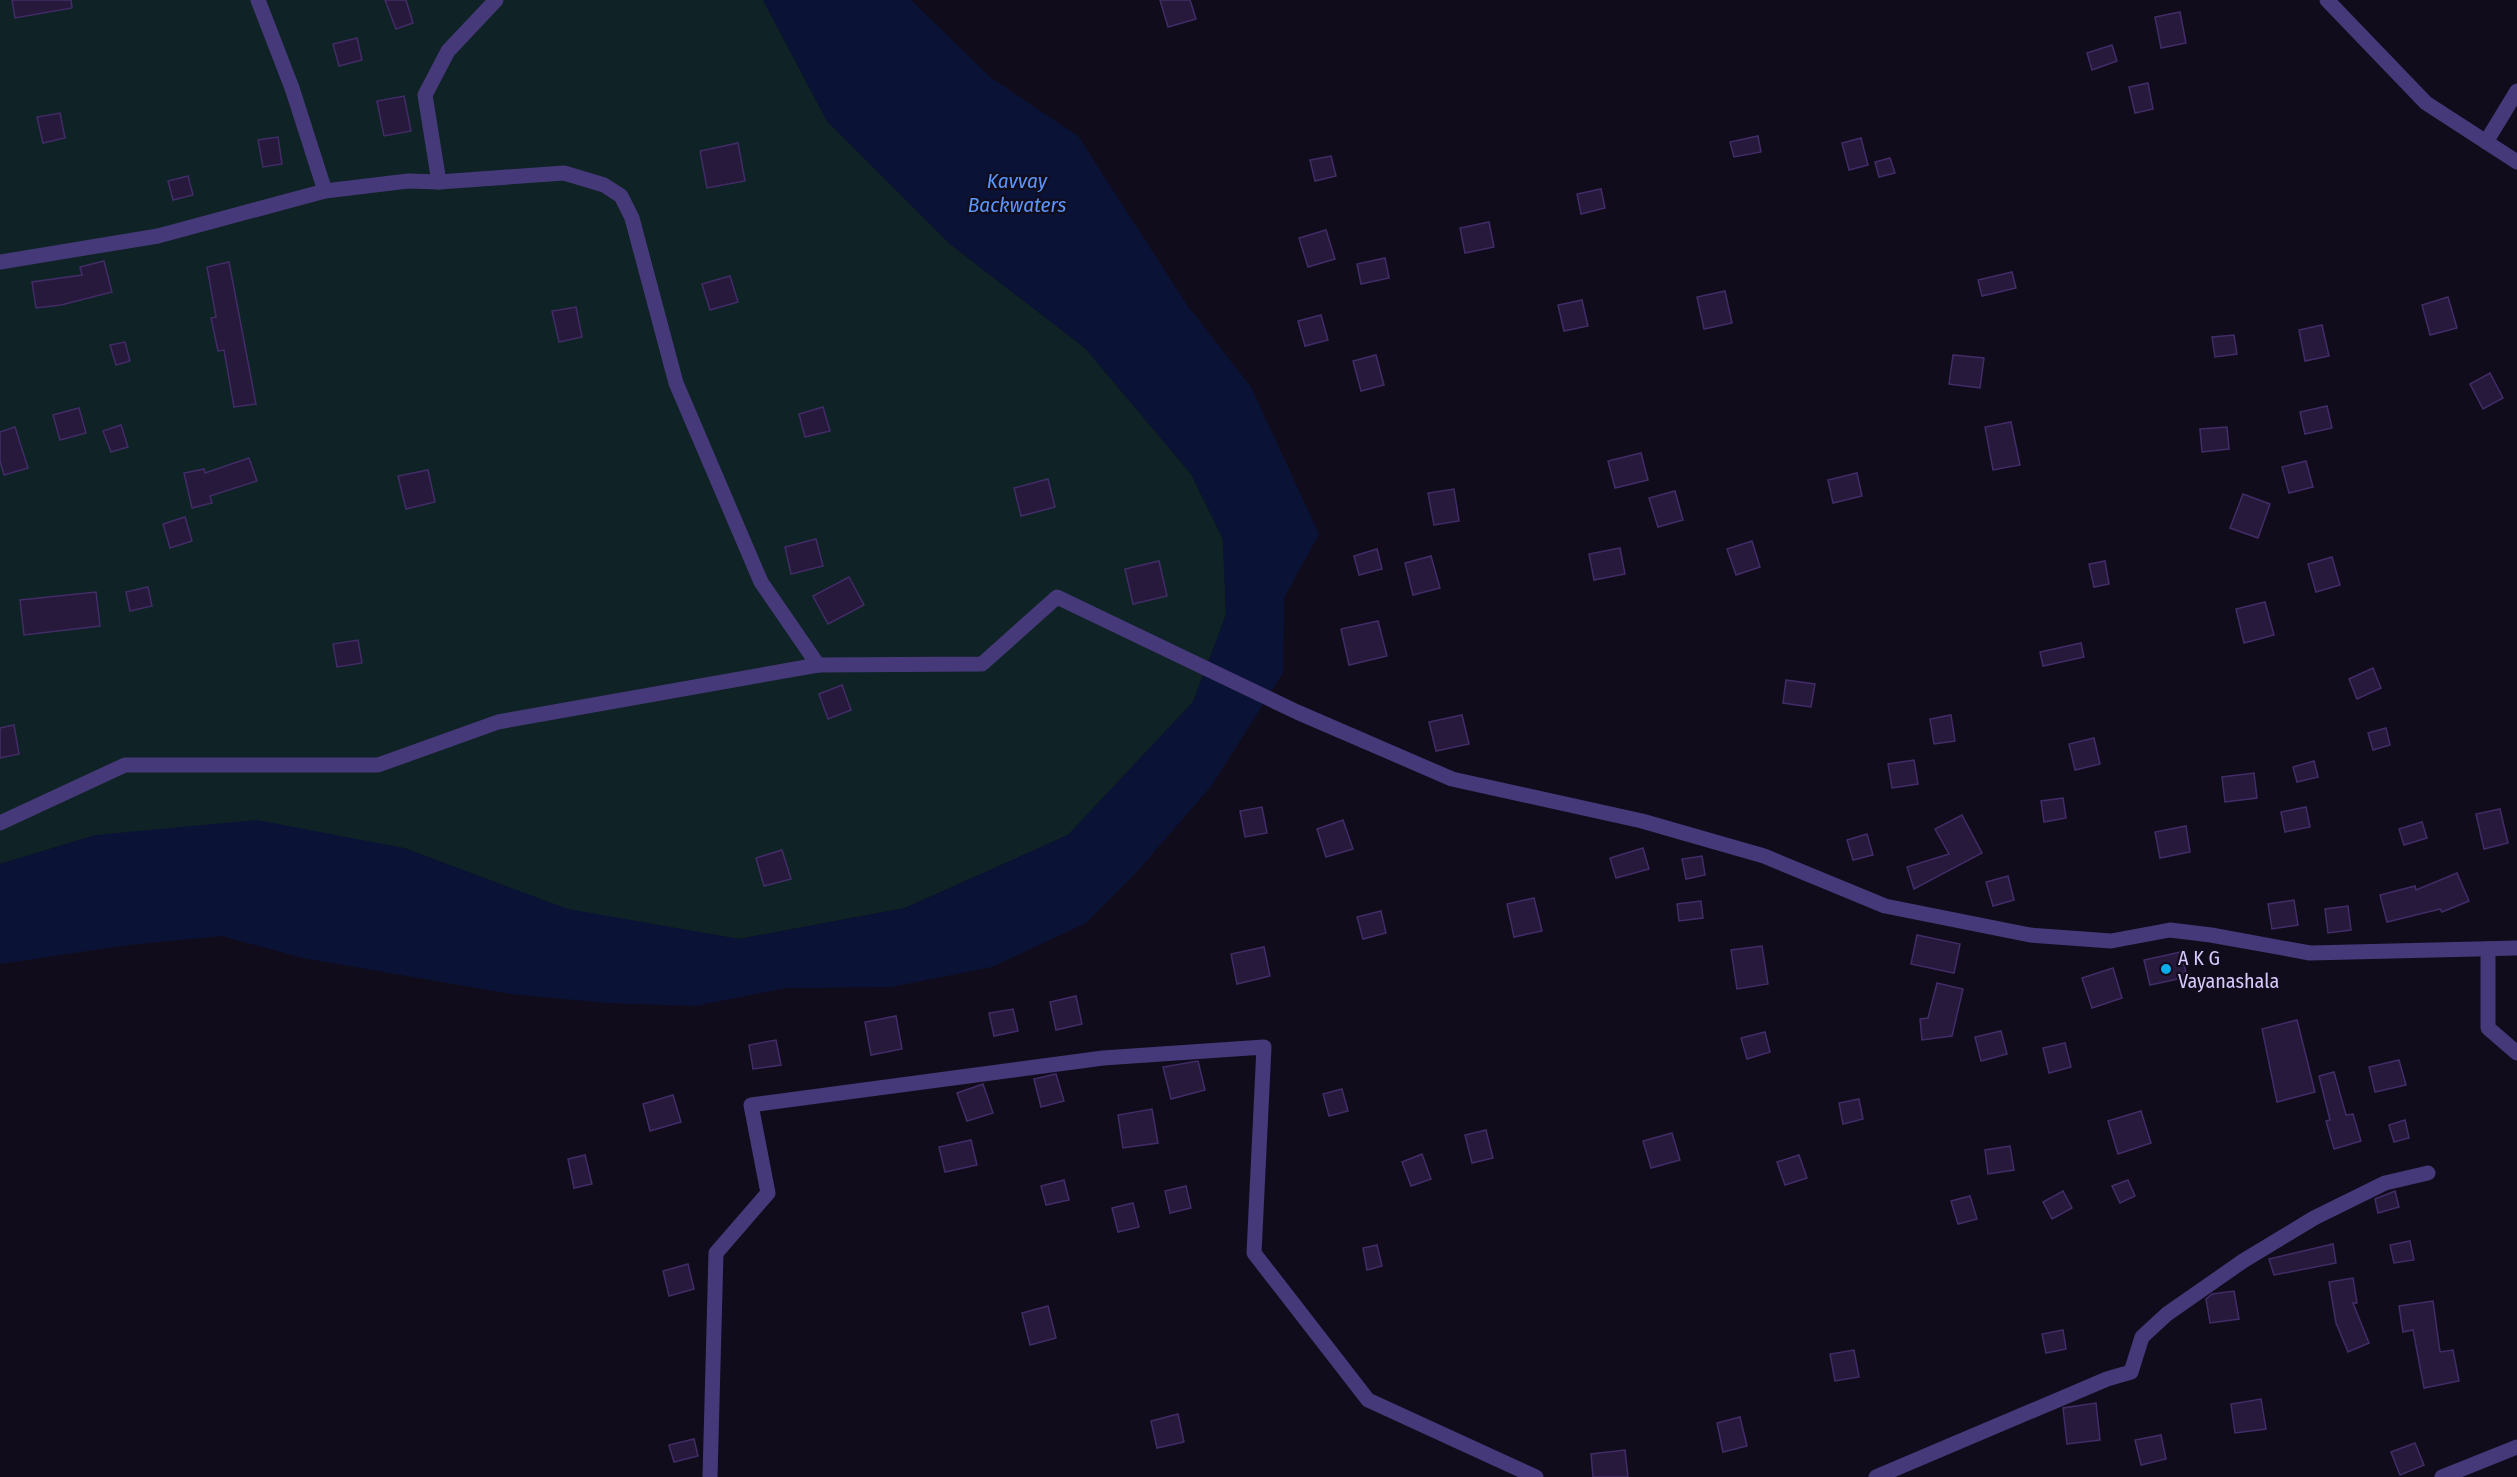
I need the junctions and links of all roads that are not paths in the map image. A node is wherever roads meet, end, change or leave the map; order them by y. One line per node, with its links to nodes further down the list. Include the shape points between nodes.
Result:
1 (258, 0): 8 (street)
2 (496, 0): 7 (street, via 448,51 425,95)
3 (2327, 0): 5 (street, via 2426,103)
4 (2517, 91): 5 (street)
5 (2486, 142): 6 (street)
6 (2517, 162)
7 (439, 182): 8 (street, via 408,181); 10 (street, via 564,173 604,185 621,196 632,218 676,384 761,582)
8 (325, 191): 9 (street, via 158,236)
9 (0, 262)
10 (818, 665): 11 (street, via 498,722 378,765 125,765); 13 (street, via 982,664 1057,597 1297,712 1452,779 1642,821 1764,856 1885,906 2030,935 2111,941 2170,930 2310,952)
11 (0, 823)
12 (2517, 948): 13 (street)
13 (2488, 949): 14 (street, via 2488,1028)
14 (2517, 1053)
15 (2428, 1173): 19 (street, via 2385,1184 2314,1218 2242,1261 2167,1314 2142,1337 2131,1372 2096,1383)
16 (2517, 1447): 20 (street)
17 (710, 1477): 18 (street, via 716,1253 768,1193 751,1105 1103,1058 1264,1047 1254,1253 1368,1400)
18 (1536, 1477)
19 (1876, 1477)
20 (2442, 1477)

